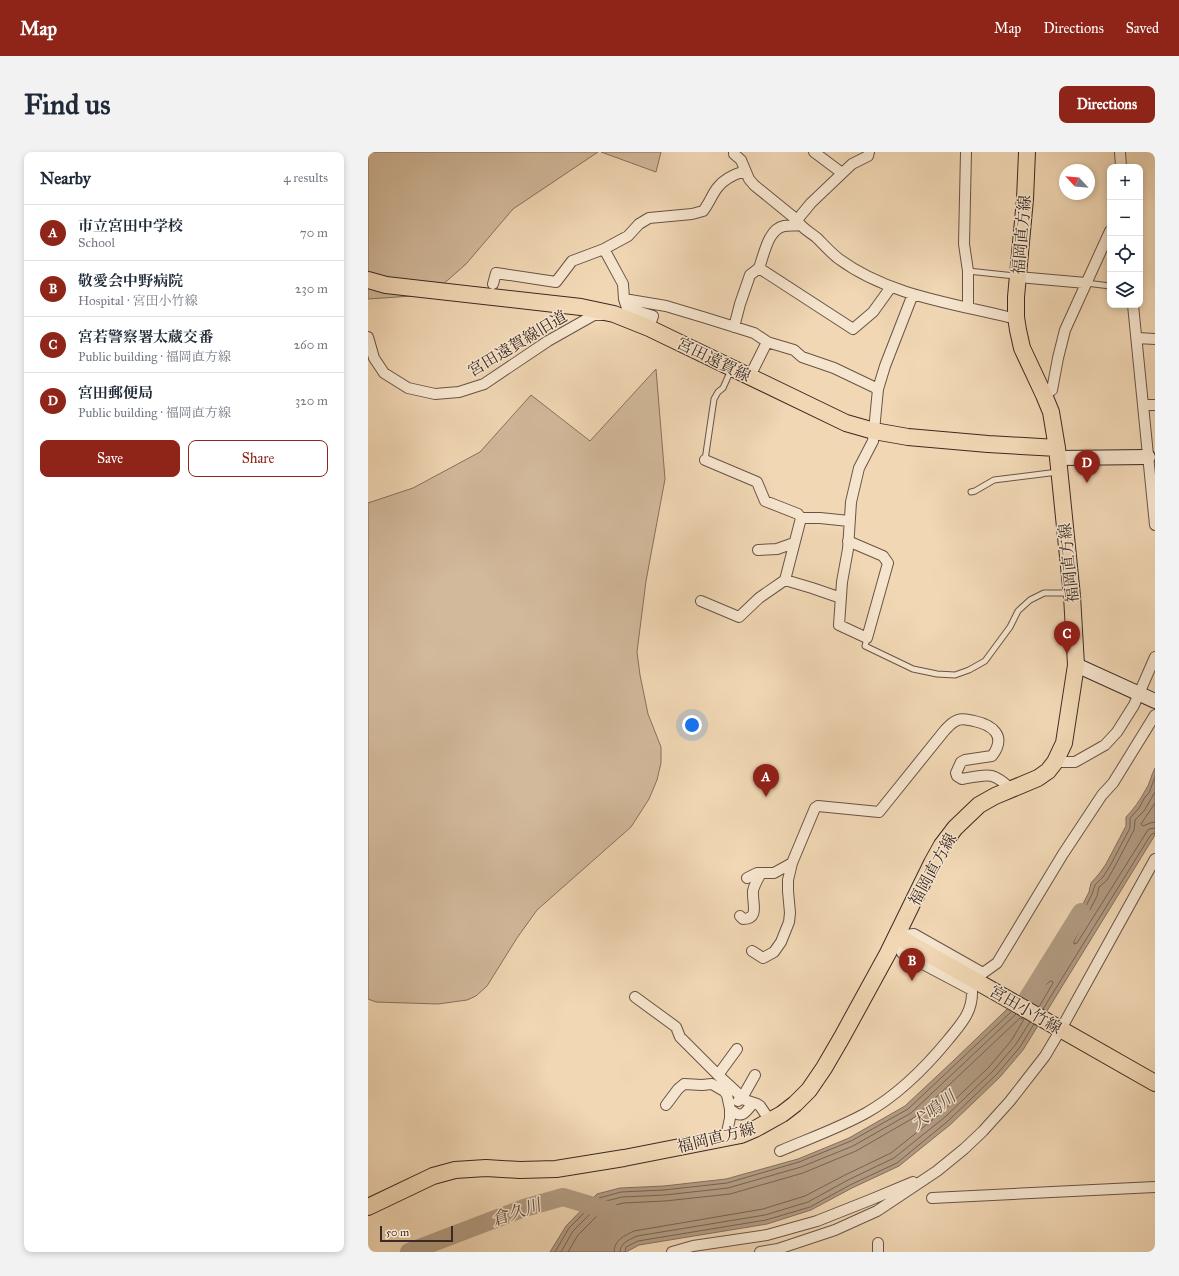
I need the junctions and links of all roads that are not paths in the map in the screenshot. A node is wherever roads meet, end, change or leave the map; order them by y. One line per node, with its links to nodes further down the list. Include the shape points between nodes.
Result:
1 (734, 152): 8 (street, via 741,160)
2 (814, 152): 9 (street)
3 (869, 152): 9 (street, via 868,156 852,164)
4 (966, 152): 14 (street, via 964,244)
5 (1027, 152): 15 (main road, 福岡直方線)
6 (1120, 152): 7 (street)
7 (1121, 164)
8 (745, 171): 10 (street, via 754,185); 12 (street, via 734,174 724,181 703,211 649,218 628,236)
9 (842, 173): 10 (street, via 811,203)
10 (798, 223): 13 (street, via 783,226 771,234); 20 (street, via 838,259)
11 (1108, 236): 17 (street)
12 (604, 249): 18 (street, via 572,261 556,282 496,273); 22 (street, via 623,284)
13 (759, 268): 20 (street, via 853,329 873,312); 27 (street, via 750,274)
14 (968, 271): 15 (lane); 23 (street)
15 (1018, 277): 17 (street); 26 (main road, 福岡直方線)
16 (368, 280): 25 (main road, 宮田遠賀線, via 386,285 581,307)
17 (1086, 283): 19 (lane); 36 (street, via 1065,330 1052,390)
18 (493, 284)
19 (1107, 286)
20 (891, 287): 21 (street)
21 (913, 294): 23 (street); 35 (street)
22 (624, 299): 27 (street, via 666,306); 28 (street, via 627,308 653,316)
23 (968, 307): 26 (street)
24 (1132, 308): 30 (street)
25 (614, 314): 28 (main road, 宮田遠賀線); 29 (street, 宮田遠賀線旧道, via 594,315 548,341 484,384 459,392 435,394 408,388 384,373 374,358)
26 (1016, 317): 36 (main road, 福岡直方線, via 1022,348)
27 (734, 327): 32 (street, via 754,333)
28 (649, 328): 33 (main road, 宮田遠賀線)
29 (368, 336)
30 (1136, 338): 31 (street); 37 (street)
31 (1155, 339)
32 (769, 343): 34 (street, via 767,342); 35 (street, via 794,350 802,357)
33 (732, 368): 34 (main road, 宮田遠賀線); 42 (lane, via 723,388 714,399)
34 (750, 376): 39 (main road, 宮田遠賀線, via 846,423)
35 (878, 388): 39 (street)
36 (1044, 395): 41 (main road, 福岡直方線, via 1051,412)
37 (1143, 405): 38 (street); 40 (street)
38 (1155, 405)
39 (874, 431): 41 (main road, 宮田遠賀線, via 974,443); 45 (street, via 873,441 859,468)
40 (1151, 456): 41 (street); 46 (street)
41 (1058, 459): 43 (lane, via 994,480); 51 (main road, 福岡直方線)
42 (705, 460): 44 (street, via 757,482 765,501 798,514)
43 (971, 492)
44 (801, 518): 45 (street); 48 (street)
45 (849, 521): 47 (street)
46 (1155, 524)
47 (848, 541): 52 (street); 54 (street, via 884,556 888,563)
48 (794, 543): 49 (street, via 777,549); 50 (street)
49 (758, 550)
50 (785, 580): 52 (street); 53 (street, via 759,598 739,617)
51 (1071, 593): 54 (lane, via 1044,593 1030,600 1018,610 1010,627 985,661 955,675 913,669 865,646); 56 (main road, 福岡直方線)
52 (841, 598): 54 (street, via 839,625)
53 (701, 601)
54 (867, 638)
55 (1155, 657): 57 (street)
56 (1076, 665): 57 (street); 60 (main road, 福岡直方線, via 1064,743)
57 (1140, 693): 58 (street); 60 (street, via 1117,732 1105,746 1075,762)
58 (1155, 701)
59 (1155, 715): 67 (street, via 1113,783 1102,795 1063,854 997,963 983,973 914,934)
60 (1056, 762): 61 (main road, 福岡直方線, via 1038,778)
61 (1011, 789): 63 (street, via 991,775 962,779 957,776 961,762 992,756 999,742 994,729 988,725 964,719 952,722 879,812 818,806 815,808); 67 (main road, 福岡直方線, via 979,805 954,828 932,864)
62 (1155, 859): 70 (street)
63 (792, 863): 64 (street, via 774,873); 68 (street, via 788,880 789,922 781,942 774,952 763,958)
64 (761, 873): 65 (street); 66 (street, via 753,889 752,916 748,919)
65 (747, 878)
66 (740, 916)
67 (903, 940): 70 (main road, 宮田小竹線); 79 (main road, 福岡直方線, via 809,1090); 81 (street, via 902,953 972,990 965,1020 934,1058 888,1099 866,1113)
68 (752, 951)
69 (635, 997): 72 (street, via 676,1027 680,1037)
70 (1061, 1029): 74 (main road, 宮田小竹線); 82 (street, via 1045,1056 984,1131)
71 (737, 1049): 72 (street)
72 (718, 1075): 75 (street)
73 (754, 1075): 75 (street)
74 (1155, 1083)
75 (742, 1098): 76 (street); 78 (street)
76 (753, 1103): 78 (street, via 744,1114 736,1114); 79 (street, via 760,1106)
77 (666, 1105): 78 (street, via 684,1084 712,1084 724,1091)
78 (731, 1110): 80 (street)
79 (771, 1122): 80 (main road, 福岡直方線, via 748,1132)
80 (726, 1137): 85 (main road, 福岡直方線, via 617,1160 556,1169 455,1170 433,1176)
81 (780, 1151)
82 (937, 1171): 86 (street, via 817,1221 767,1235 693,1246); 87 (street, via 877,1211 835,1230 778,1249)
83 (1155, 1186): 84 (street)
84 (932, 1198)
85 (368, 1206)
86 (672, 1252)
87 (760, 1252)

